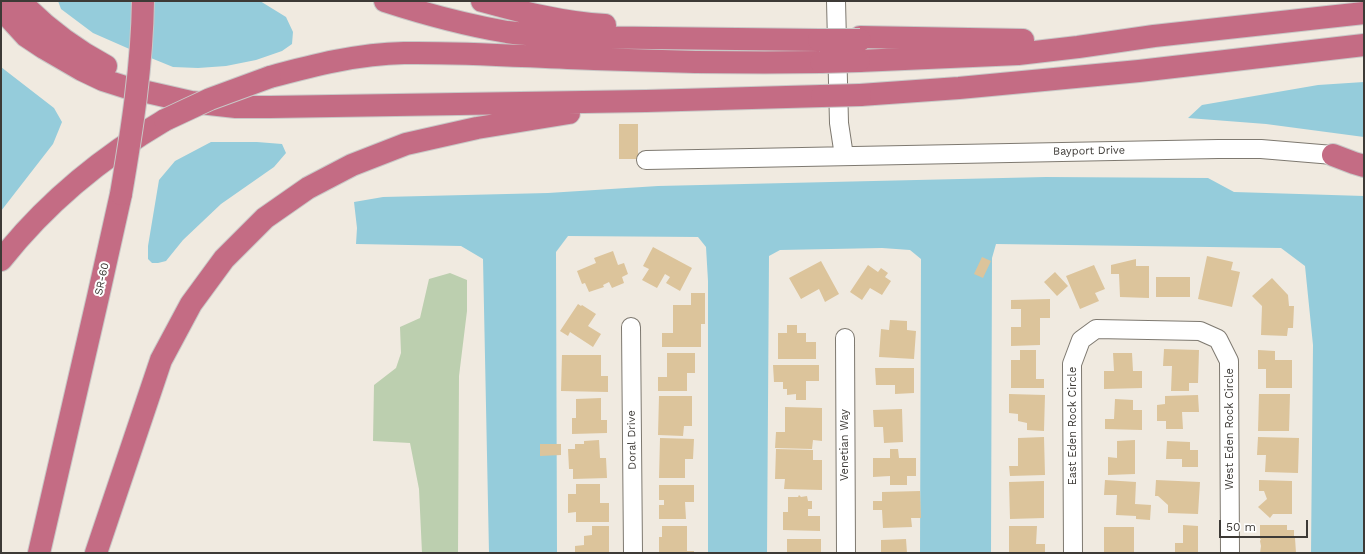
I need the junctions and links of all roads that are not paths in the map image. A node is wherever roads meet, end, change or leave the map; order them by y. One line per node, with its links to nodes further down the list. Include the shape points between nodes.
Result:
1 (20, 1): 12 (highway, via 49,29 92,59)
2 (143, 1): 23 (highway, SR-60 / SR-60, bridge, via 134,106 121,194)
3 (385, 1): 10 (highway, via 422,13 508,32 585,37)
4 (482, 1): 10 (highway, via 533,14 600,24)
5 (836, 1): 15 (street, via 838,123)
6 (849, 1): 15 (street)
7 (1, 9): 12 (highway, via 26,36 82,70 125,87)
8 (1364, 13): 9 (highway)
9 (1154, 36): 10 (highway, bridge, via 1024,40); 19 (highway, bridge, via 1018,54 859,61 710,62 403,53 357,57 270,77 210,99 165,120 134,138 69,188 48,207)
10 (820, 37)
11 (1364, 45): 13 (highway, bridge, via 959,88 860,95)
12 (175, 99): 13 (highway, via 236,107)
13 (646, 101): 24 (highway, via 477,128 406,144 352,165 308,188 265,218 224,259 190,304 161,360)
14 (1333, 155): 15 (street, Bayport Drive, via 1261,149 1218,149); 16 (highway); 18 (highway)
15 (844, 156): 17 (street, Bayport Drive)
16 (1364, 157)
17 (646, 160)
18 (1364, 166)
19 (1, 260)
20 (631, 327): 25 (street, Doral Drive)
21 (1141, 330): 27 (street, East Eden Rock Circle, via 1096,330 1081,340 1072,364); 28 (street, West Eden Rock Circle, via 1200,331 1218,339 1229,361)
22 (845, 338): 26 (street, Venetian Way)
23 (39, 553)
24 (96, 553)
25 (633, 553)
26 (846, 553)
27 (1073, 553)
28 (1230, 553)

